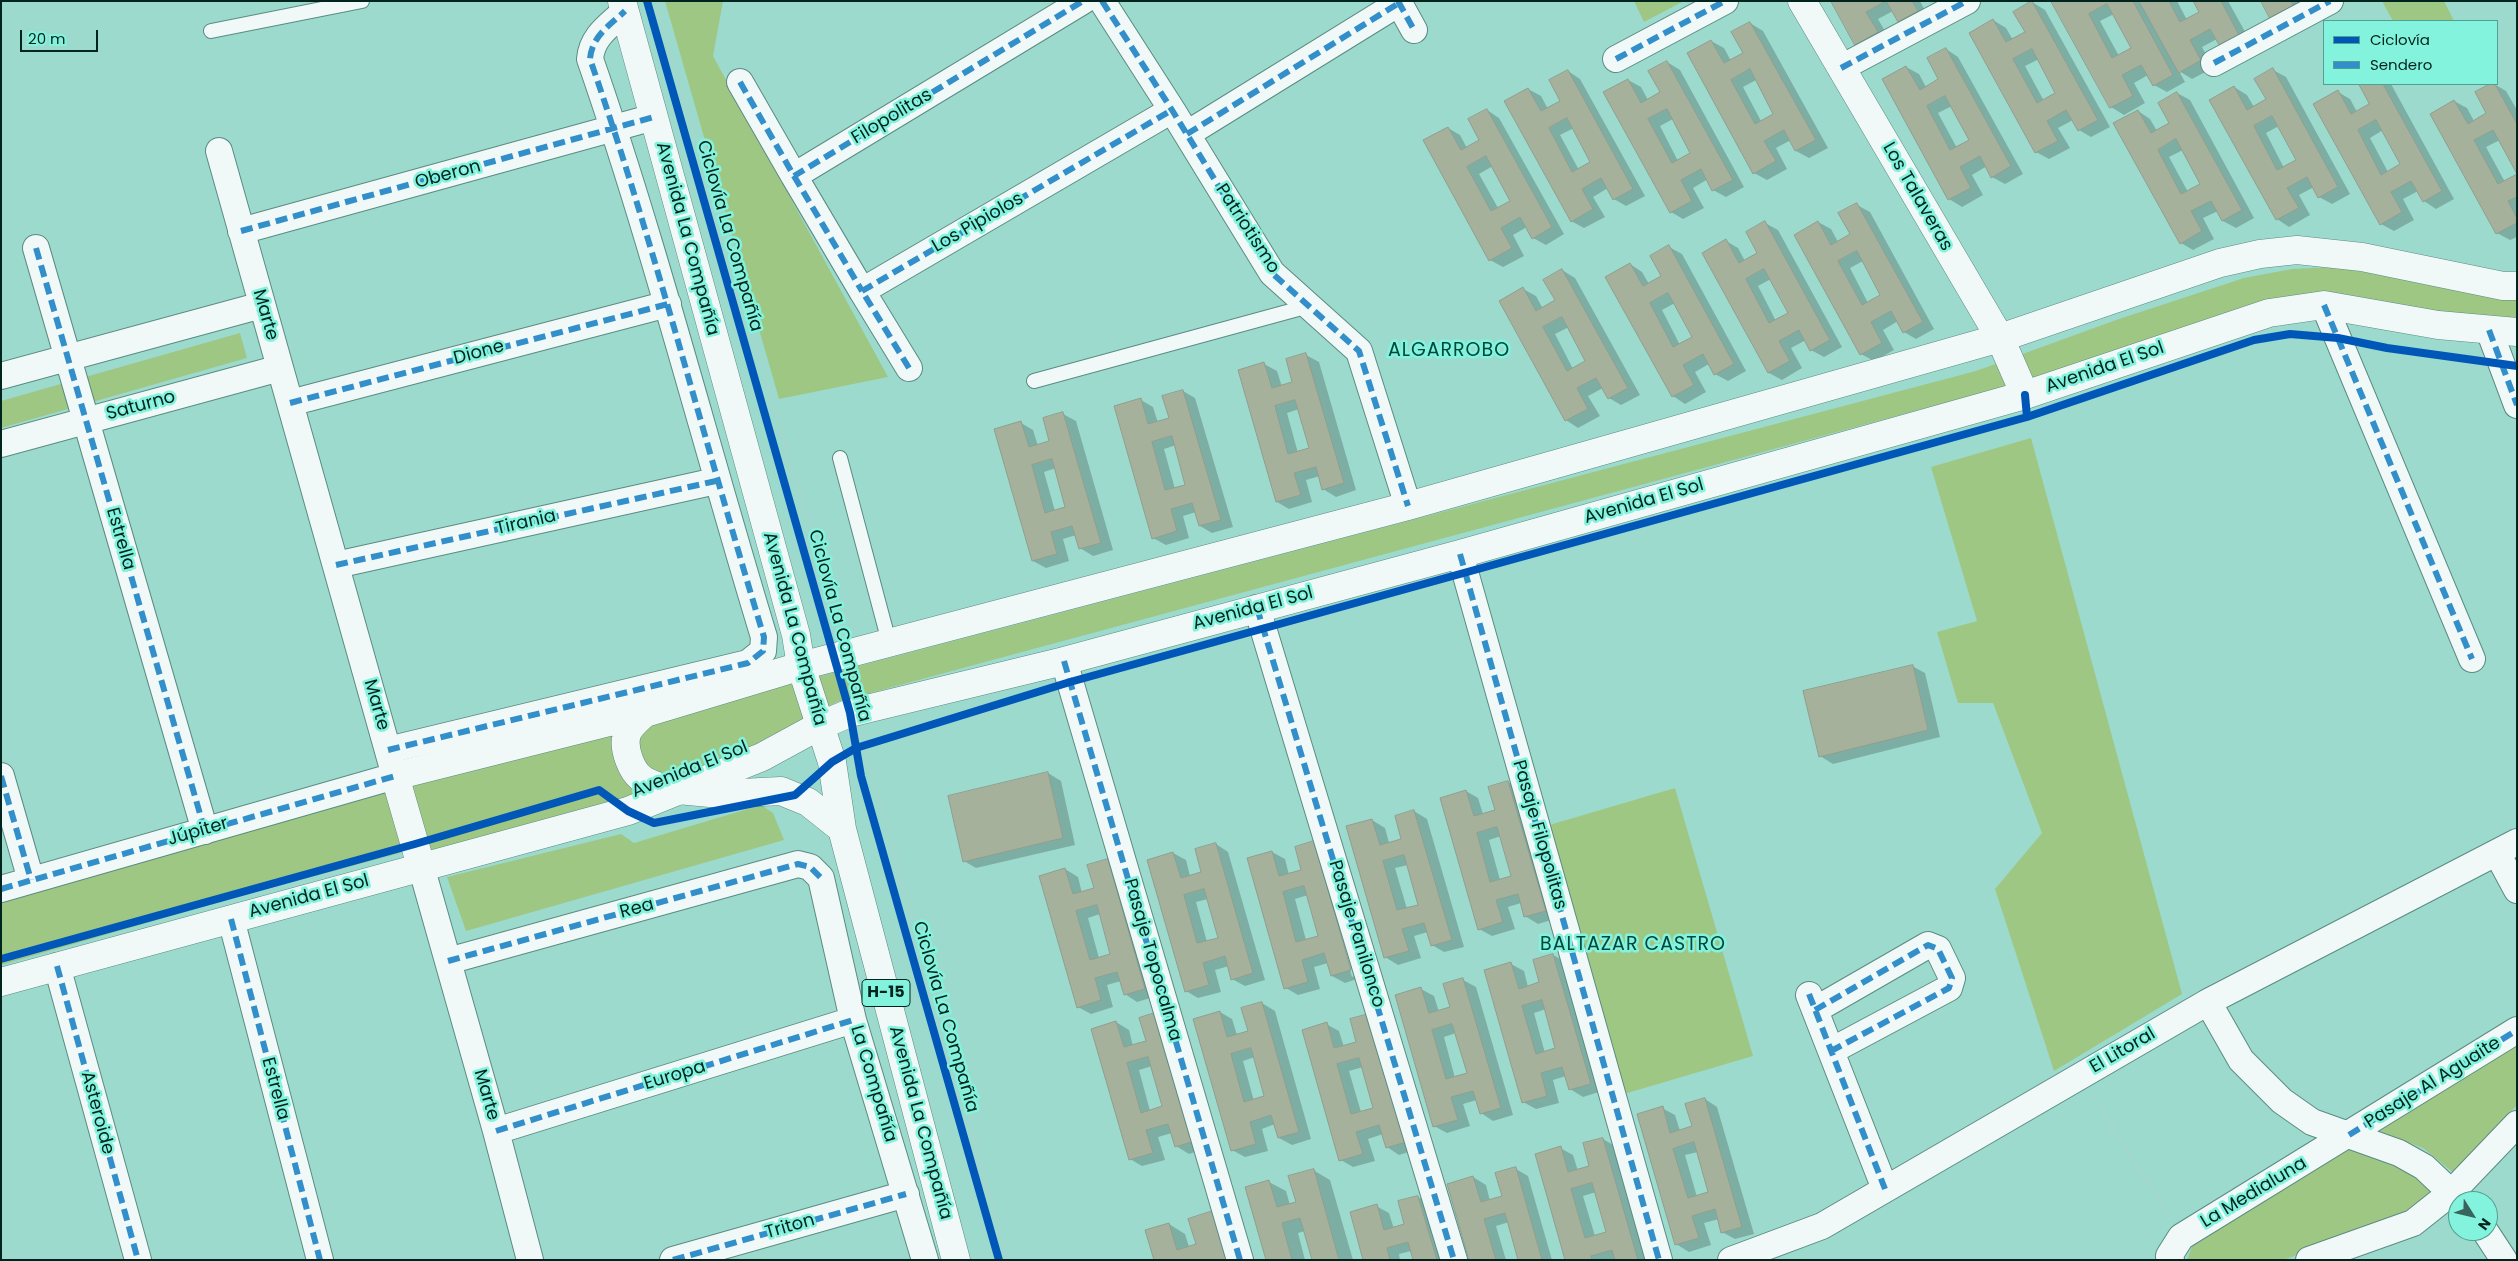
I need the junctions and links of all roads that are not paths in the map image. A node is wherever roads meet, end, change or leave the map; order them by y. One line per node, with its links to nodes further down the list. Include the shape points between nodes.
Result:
1 (362, 1): 11 (lane)
2 (1083, 1): 21 (street, Filopolitas)
3 (1102, 1): 16 (street, Patriotismo)
4 (1725, 1): 12 (street)
5 (1802, 1): 14 (main road, Los Talaveras)
6 (1967, 1): 14 (street)
7 (2330, 1): 13 (street)
8 (1398, 2): 10 (street); 19 (street)
9 (631, 4): 17 (main road, Avenida La Compañía / H-15); 18 (street, via 597,37 590,52)
10 (1414, 30)
11 (211, 31)
12 (1616, 59)
13 (2214, 63)
14 (1841, 68): 32 (main road, Los Talaveras)
15 (740, 82): 21 (street)
16 (1172, 110): 19 (street, Patriotismo); 25 (street, Los Pipiolos)
17 (665, 111): 18 (street, Oberon); 52 (main road, Avenida La Compañía / H-15, via 796,635)
18 (614, 130): 22 (street, Oberon); 27 (street)
19 (1187, 134): 29 (street, Patriotismo, via 1272,273)
20 (219, 151): 22 (street, Marte)
21 (794, 176): 25 (street)
22 (241, 231): 26 (street, Marte)
23 (36, 248): 33 (street, Estrella)
24 (2517, 286): 32 (main road, via 2503,286 2362,257 2297,250 2220,263)
25 (862, 291): 35 (street)
26 (262, 304): 33 (street); 34 (street, Marte)
27 (668, 304): 39 (street, Dione); 44 (street)
28 (2324, 305): 30 (main road, Avenida El Sol, via 2438,325); 38 (main road, Avenida El Sol, via 2269,313); 50 (street)
29 (1309, 306): 37 (lane); 45 (street, Patriotismo, via 1359,351)
30 (2489, 330): 31 (main road, Avenida El Sol); 40 (street)
31 (2517, 332)
32 (2000, 338): 38 (main road, Los Talaveras); 45 (main road)
33 (68, 357): 36 (street); 41 (street, Estrella)
34 (280, 368): 39 (street, Marte); 41 (street, Saturno)
35 (909, 368)
36 (1, 376)
37 (1034, 381)
38 (2025, 395): 46 (main road, Avenida El Sol)
39 (290, 403): 47 (street, Marte)
40 (2517, 405)
41 (86, 421): 42 (street, Saturno); 60 (street, Estrella)
42 (1, 444)
43 (840, 458): 49 (lane)
44 (716, 481): 47 (street, Tirania); 55 (street, via 764,637 763,651 748,663)
45 (1408, 506): 49 (main road)
46 (1460, 554): 48 (main road, Avenida El Sol); 93 (street, Pasaje Filopolitas)
47 (336, 566): 55 (street, Marte)
48 (1257, 608): 51 (main road, Avenida El Sol); 92 (street, Pasaje Panilonco)
49 (889, 642): 52 (main road)
50 (2472, 659)
51 (1064, 661): 54 (main road, Avenida El Sol, via 865,710); 91 (street, Pasaje Topocalma)
52 (801, 666): 53 (main road); 54 (main road, Avenida La Compañía / H-15)
53 (645, 713): 57 (main road); 58 (main road, via 633,724 626,737 628,758 641,778 658,787)
54 (819, 726): 58 (main road, Avenida El Sol, via 762,757); 59 (main road, Avenida La Compañía / H-15, via 832,762)
55 (388, 750): 57 (street, Marte)
56 (1, 776): 64 (street)
57 (395, 776): 60 (street, Júpiter); 62 (main road, Marte)
58 (678, 790): 59 (main road, via 721,794 781,791 808,802); 62 (main road, Avenida El Sol, via 628,811)
59 (842, 829): 90 (main road, Avenida La Compañía / H-15)
60 (205, 830): 64 (street, Júpiter)
61 (2507, 848): 66 (street); 71 (street, El Litoral)
62 (421, 866): 67 (main road, Avenida El Sol); 68 (street, Marte)
63 (821, 878): 68 (street, Rea, via 810,867 798,864); 72 (street, La Compañía)
64 (32, 880): 65 (street, Júpiter)
65 (1, 889)
66 (2517, 890)
67 (231, 918): 69 (main road, Avenida El Sol); 86 (street, Estrella)
68 (448, 960): 76 (street, Marte)
69 (57, 966): 70 (main road, Avenida El Sol); 85 (street, Asteroide)
70 (1, 982)
71 (2208, 1002): 77 (street, via 2241,1060 2282,1100 2312,1122); 78 (street, El Litoral)
72 (853, 1020): 76 (street, Europa); 81 (street, La Compañía)
73 (2517, 1030): 77 (street, Pasaje Al Aguaite)
74 (1831, 1051): 74 (street, via 1812,1002 1928,944 1938,949 1952,978 1949,988); 78 (street)
75 (2517, 1124): 80 (street)
76 (496, 1131): 87 (street, Marte)
77 (2349, 1135): 79 (street, via 2408,1158 2424,1167); 84 (street, La Medialuna)
78 (1885, 1189): 94 (street, El Litoral, via 1822,1226)
79 (2450, 1191)
80 (2461, 1191)
81 (906, 1194): 88 (street, Triton); 89 (street, La Compañía)
82 (2448, 1202): 95 (street, via 2413,1223)
83 (2492, 1241): 96 (street)
84 (2176, 1248)
85 (138, 1260)
86 (320, 1260)
87 (530, 1260)
88 (673, 1260)
89 (925, 1260)
90 (956, 1260)
91 (1240, 1260)
92 (1454, 1260)
93 (1659, 1260)
94 (1731, 1260)
95 (2309, 1260)
96 (2504, 1260)

